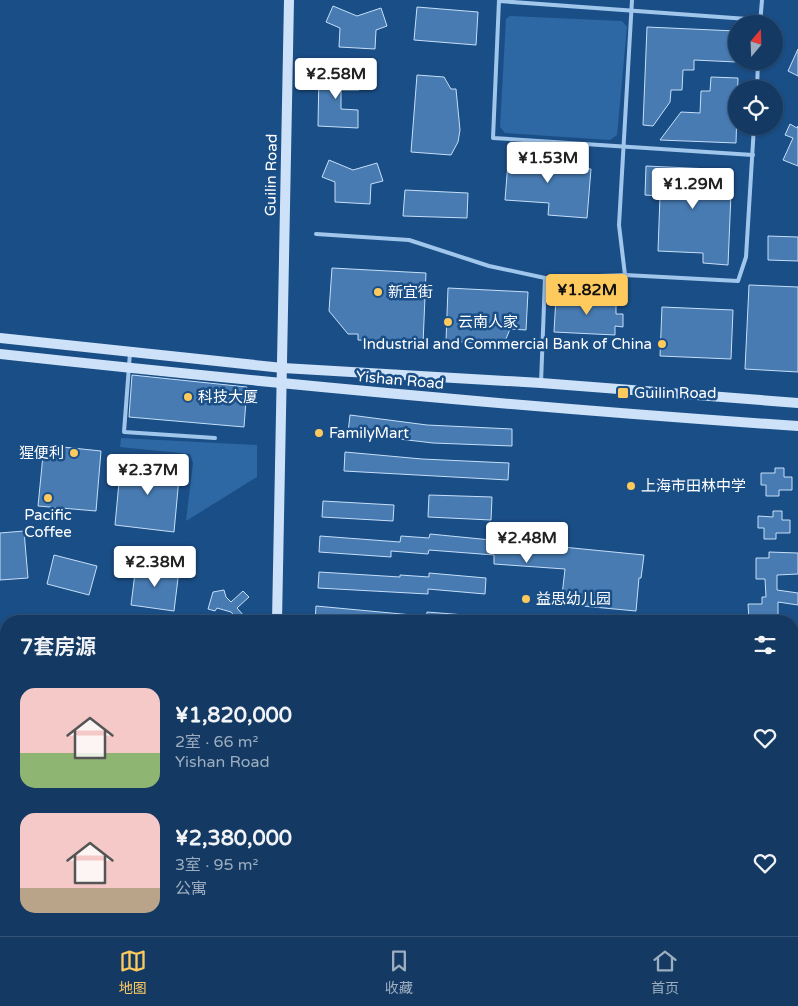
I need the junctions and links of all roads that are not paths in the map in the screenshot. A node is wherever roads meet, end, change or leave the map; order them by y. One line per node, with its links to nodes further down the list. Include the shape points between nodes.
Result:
1 (289, 0): 18 (main road, Guilin Road)
2 (499, 0): 5 (lane); 9 (lane, via 493,138)
3 (632, 0): 5 (lane)
4 (762, 0): 6 (lane)
5 (631, 11): 7 (lane); 9 (lane)
6 (761, 15)
7 (728, 19)
8 (754, 135): 10 (lane)
9 (623, 146): 10 (lane); 12 (lane, via 619,226)
10 (753, 155): 12 (lane, via 746,257 738,281)
11 (316, 234): 13 (lane, via 409,240 489,266)
12 (625, 275): 13 (lane)
13 (545, 278): 19 (lane)
14 (0, 338): 15 (main road, Yishan Road)
15 (130, 353): 17 (lane); 18 (main road, Yishan Road)
16 (0, 354): 17 (main road, Yishan Road)
17 (129, 368): 20 (main road, Yishan Road); 23 (lane, via 124,432)
18 (283, 368): 19 (main road, Yishan Road); 20 (main road, Guilin Road)
19 (541, 383): 21 (main road, Yishan Road)
20 (282, 384): 22 (main road, Yishan Road); 24 (main road, Guilin Road)
21 (798, 403)
22 (798, 426)
23 (215, 438)
24 (276, 615)

